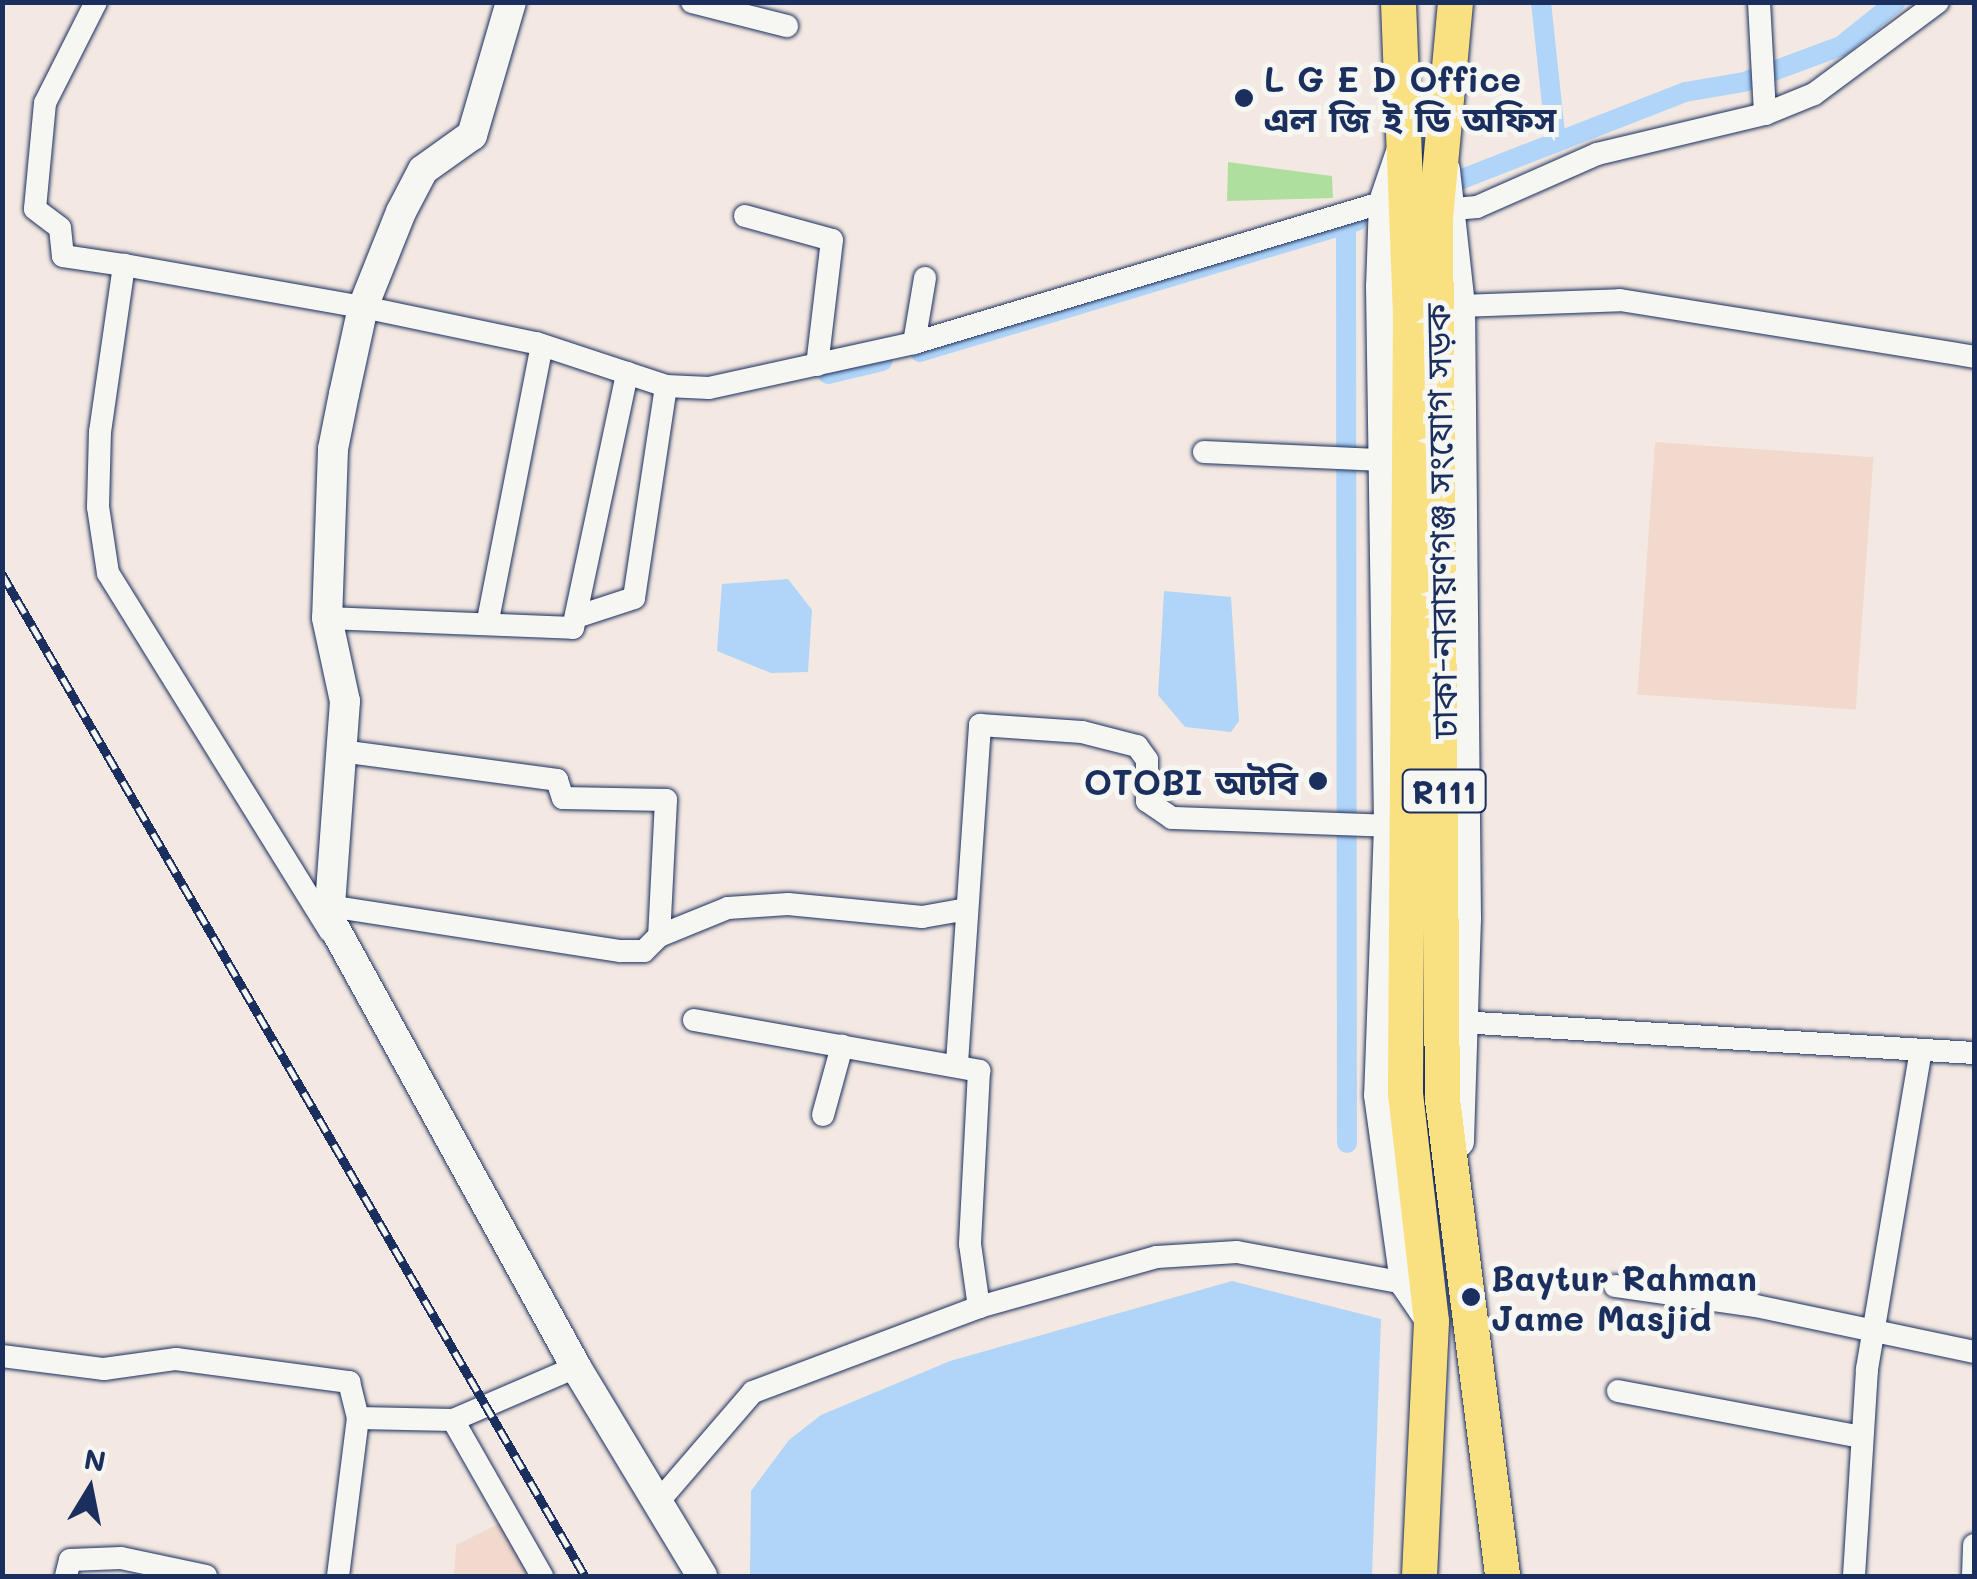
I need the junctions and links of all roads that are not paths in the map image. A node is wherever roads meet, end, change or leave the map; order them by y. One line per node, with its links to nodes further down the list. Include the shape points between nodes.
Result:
1 (96, 2): 14 (street, via 45,102 35,210 60,228 63,256)
2 (511, 2): 17 (street, via 472,135 413,184)
3 (692, 2): 8 (street)
4 (1398, 2): 10 (main road, ঢাকা-নারায়ণগঞ্জ সংযোগ সড়ক / R111)
5 (1455, 2): 10 (main road, ঢাকা-নারায়ণগঞ্জ সংযোগ সড়ক / R111)
6 (1759, 2): 9 (street)
7 (1938, 2): 9 (street, via 1814,94)
8 (787, 26)
9 (1764, 112): 12 (street, via 1597,154 1477,207)
10 (1422, 143): 11 (street); 12 (street); 42 (main road, ঢাকা-নারায়ণগঞ্জ সংযোগ সড়ক / R111); 46 (main road, ঢাকা-নারায়ণগঞ্জ সংযোগ সড়ক / R111, via 1411,460 1405,1093)
11 (1384, 202): 18 (street); 25 (street)
12 (1454, 209): 16 (street)
13 (745, 216): 21 (street, via 832,240)
14 (124, 266): 17 (street); 33 (street, via 100,432 98,506 108,573)
15 (925, 278): 18 (street)
16 (1460, 306): 20 (street, via 1620,300); 36 (street)
17 (363, 307): 19 (street); 27 (street, via 333,450)
18 (914, 343): 21 (street)
19 (542, 346): 22 (street); 28 (street)
20 (1974, 357)
21 (817, 366): 23 (street, via 709,388)
22 (627, 373): 23 (street); 26 (street)
23 (666, 386): 26 (street, via 634,598)
24 (1204, 452): 25 (street)
25 (1376, 459): 30 (street)
26 (579, 616): 28 (street, via 565,631)
27 (326, 618): 28 (street); 29 (street, via 344,700)
28 (488, 620)
29 (340, 750): 31 (street); 34 (street, via 557,780 563,798 666,800)
30 (1378, 826): 32 (street, via 1172,818 1147,801 1147,760 1137,746 1082,732 980,725); 43 (street, via 1380,1095)
31 (328, 906): 33 (street); 34 (street, via 621,951 644,951)
32 (962, 910): 34 (street, via 922,917 788,904 728,908); 40 (street)
33 (334, 936): 50 (street)
34 (658, 936)
35 (694, 1020): 37 (street)
36 (1460, 1022): 38 (street); 42 (street, via 1460,1138)
37 (842, 1046): 40 (street); 41 (street)
38 (1921, 1052): 39 (street); 47 (street)
39 (1974, 1053)
40 (957, 1064): 45 (street, via 980,1077 970,1244)
41 (823, 1115)
42 (1449, 1178): 58 (main road, ঢাকা-নারায়ণগঞ্জ সংযোগ সড়ক / R111)
43 (1406, 1283): 45 (street, via 1237,1252 1157,1257); 46 (street)
44 (1615, 1286): 47 (street)
45 (978, 1307): 55 (street, via 754,1392)
46 (1431, 1321): 64 (main road, ঢাকা-নারায়ণগঞ্জ সংযোগ সড়ক / R111)
47 (1874, 1329): 48 (street); 54 (street)
48 (1974, 1352)
49 (2, 1356): 52 (street, via 104,1369 176,1359 349,1382)
50 (576, 1367): 53 (street); 55 (street)
51 (1618, 1390): 54 (street)
52 (358, 1418): 53 (street); 61 (street)
53 (453, 1420): 62 (street)
54 (1862, 1436): 65 (street)
55 (658, 1502): 63 (street)
56 (1974, 1545): 57 (street)
57 (1974, 1560): 66 (street)
58 (1510, 1574)
59 (66, 1576): 60 (street, via 70,1560 121,1558)
60 (206, 1576)
61 (338, 1576)
62 (542, 1576)
63 (702, 1576)
64 (1419, 1576)
65 (1854, 1576)
66 (1973, 1576)

